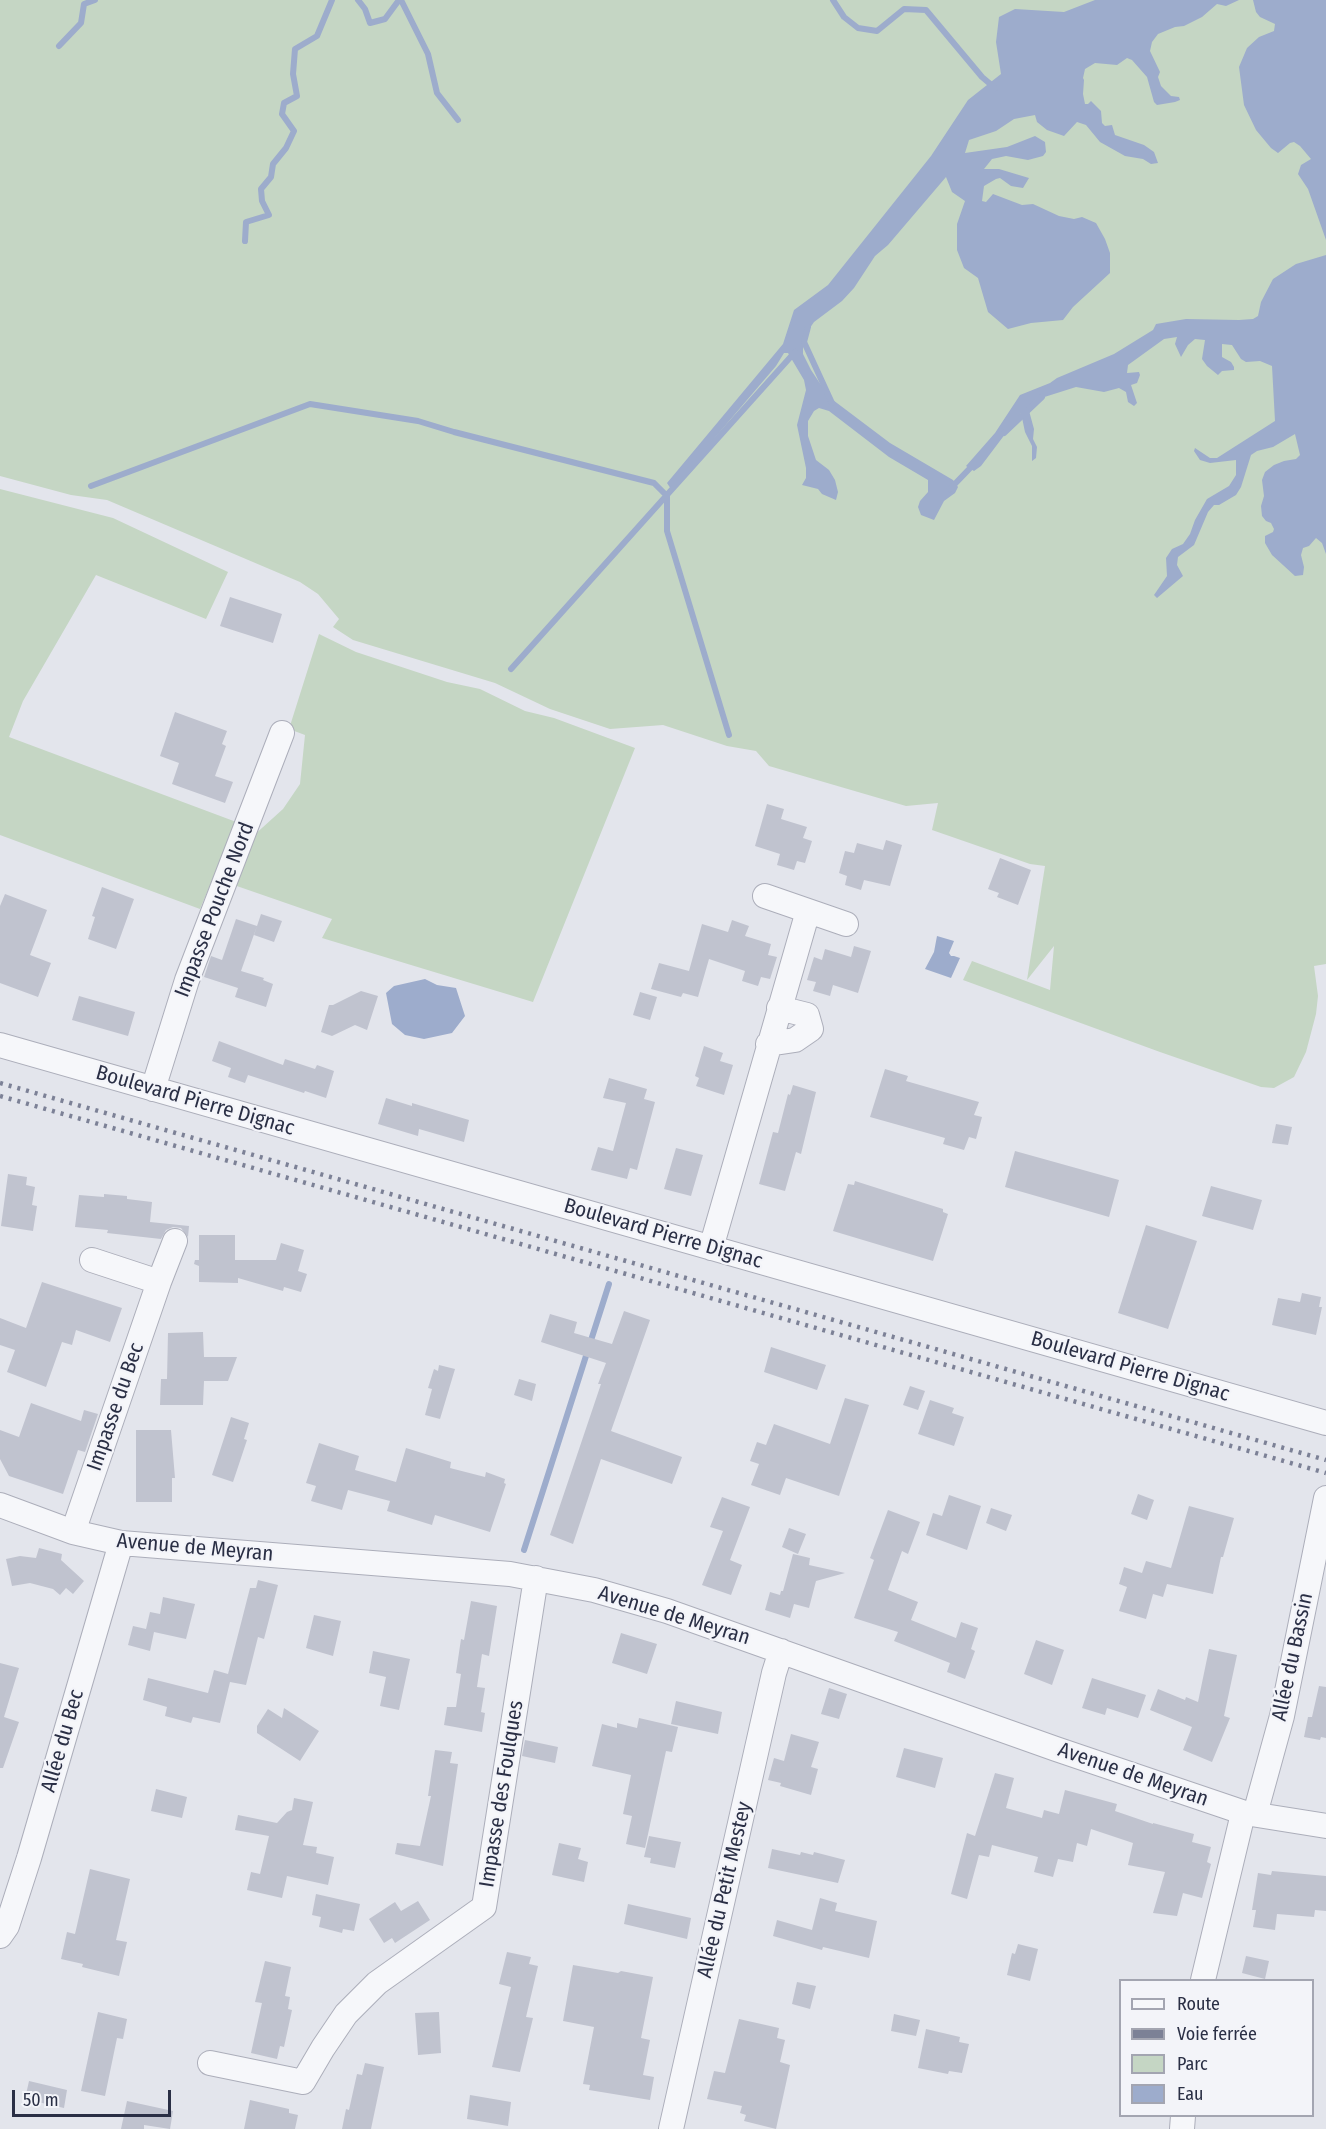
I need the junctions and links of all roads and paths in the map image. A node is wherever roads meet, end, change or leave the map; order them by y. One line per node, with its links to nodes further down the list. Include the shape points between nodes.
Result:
1 (282, 733): 8 (street, Impasse Pouche Nord, via 187,980)
2 (765, 896): 3 (street)
3 (808, 911): 4 (street); 5 (street)
4 (846, 924)
5 (779, 1008): 6 (street); 6 (street, via 807,1015 811,1029 795,1040)
6 (768, 1044): 10 (street)
7 (0, 1046): 8 (street, Boulevard Pierre Dignac)
8 (153, 1089): 10 (street, Boulevard Pierre Dignac)
9 (175, 1241): 12 (street, Impasse du Bec)
10 (711, 1248): 13 (street, Boulevard Pierre Dignac)
11 (92, 1260): 12 (street)
12 (159, 1282): 16 (street, Impasse du Bec)
13 (1326, 1423)
14 (1326, 1498): 20 (street, Allée du Bassin, via 1282,1716)
15 (0, 1505): 16 (street, Avenue de Meyran)
16 (73, 1532): 17 (street, Avenue de Meyran)
17 (121, 1543): 18 (street, Avenue de Meyran); 22 (street, Allée du Bec, via 29,1858 7,1926)
18 (536, 1578): 19 (street, Avenue de Meyran, via 646,1604); 24 (street, Impasse des Foulques, via 484,1907 376,1983 346,2014 303,2082)
19 (781, 1651): 20 (street, Avenue de Meyran); 25 (street, Allée du Petit Mestey)
20 (1250, 1814): 21 (street, Avenue de Meyran); 23 (street, Allée du Bassin)
21 (1326, 1826)
22 (0, 1936)
23 (1203, 1979)
24 (210, 2063)
25 (671, 2129)

